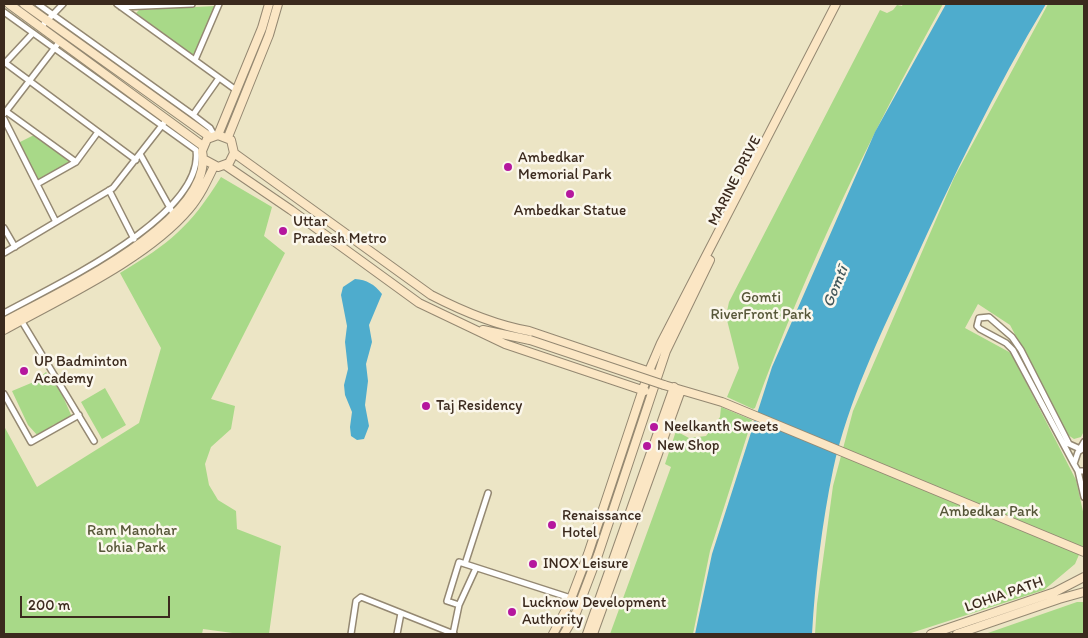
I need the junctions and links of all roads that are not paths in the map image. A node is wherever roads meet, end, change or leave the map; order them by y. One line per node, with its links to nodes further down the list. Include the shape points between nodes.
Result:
1 (9, 4): 14 (street)
2 (24, 4): 13 (street)
3 (38, 4): 13 (street)
4 (63, 4): 13 (street)
5 (192, 4): 11 (street)
6 (219, 4): 18 (street)
7 (269, 4): 22 (street)
8 (278, 4): 29 (street)
9 (836, 4): 54 (street, MARINE DRIVE)
10 (842, 4): 55 (street, MARINE DRIVE, via 677,325)
11 (121, 5): 18 (street)
12 (4, 12): 15 (street)
13 (50, 18): 14 (street); 24 (street); 28 (street)
14 (41, 27): 16 (street)
15 (33, 33): 17 (street); 19 (street)
16 (60, 41): 17 (street); 26 (street)
17 (55, 48): 21 (street); 26 (street)
18 (195, 60): 20 (street)
19 (4, 62): 21 (street)
20 (219, 78): 22 (street); 24 (street)
21 (30, 81): 23 (street); 27 (street)
22 (236, 90): 28 (street)
23 (6, 113): 35 (street)
24 (193, 115): 28 (street)
25 (4, 119): 38 (street)
26 (165, 122): 30 (street); 32 (street); 40 (street, via 196,150 197,159 193,176)
27 (98, 132): 33 (street); 35 (street)
28 (214, 135): 29 (street); 30 (street)
29 (228, 137): 31 (street)
30 (203, 146): 34 (street)
31 (234, 153): 36 (street); 51 (street, via 419,288 452,306)
32 (140, 154): 33 (street); 40 (street)
33 (136, 160): 39 (street)
34 (205, 160): 37 (street); 41 (street, via 196,187)
35 (76, 162): 38 (street)
36 (226, 165): 37 (street); 50 (street, via 419,303)
37 (214, 166): 48 (street, via 202,192 189,209 152,244)
38 (37, 184): 42 (street)
39 (109, 190): 42 (street); 44 (street)
40 (170, 206): 41 (street); 44 (street)
41 (174, 214): 44 (street)
42 (56, 222): 45 (street)
43 (4, 228): 45 (street)
44 (135, 242): 47 (street); 49 (street, via 95,272)
45 (15, 247): 46 (street)
46 (4, 253)
47 (4, 313)
48 (21, 320): 52 (street); 60 (street)
49 (4, 322)
50 (461, 324): 53 (street); 57 (street, via 505,344)
51 (510, 328): 53 (street); 54 (street, via 529,331)
52 (4, 330)
53 (530, 340): 56 (street, bridge)
54 (649, 371): 55 (street); 57 (street, MARINE DRIVE)
55 (658, 374): 58 (street, MARINE DRIVE)
56 (678, 389): 70 (street, via 722,402); 84 (street); 85 (street)
57 (643, 390): 58 (street); 75 (street, MARINE DRIVE)
58 (652, 393): 76 (street, MARINE DRIVE)
59 (4, 394): 60 (street, via 31,442)
60 (79, 415): 62 (street)
61 (1055, 425): 61 (street, via 1013,350 980,329 979,318 989,317 1012,337); 64 (street, via 1069,444); 65 (street)
62 (94, 441)
63 (1084, 442): 64 (street)
64 (1082, 449): 65 (street)
65 (1074, 464): 66 (street)
66 (1078, 471): 67 (street); 69 (street)
67 (1084, 471)
68 (488, 493): 71 (street)
69 (1084, 497)
70 (1084, 552)
71 (465, 564): 72 (street); 77 (street, via 459,562 447,601)
72 (476, 568): 75 (street); 77 (street)
73 (1084, 577): 86 (street, LOHIA PATH, via 1055,592)
74 (1084, 592): 87 (street, LOHIA PATH)
75 (571, 598): 76 (street); 82 (street, MARINE DRIVE)
76 (580, 601): 83 (street, MARINE DRIVE)
77 (459, 605): 81 (street)
78 (401, 613): 79 (street, via 361,597 356,601); 80 (street); 81 (street)
79 (351, 634)
80 (397, 634)
81 (454, 634)
82 (553, 634)
83 (564, 634)
84 (587, 634)
85 (593, 634)
86 (931, 634)
87 (956, 634)

